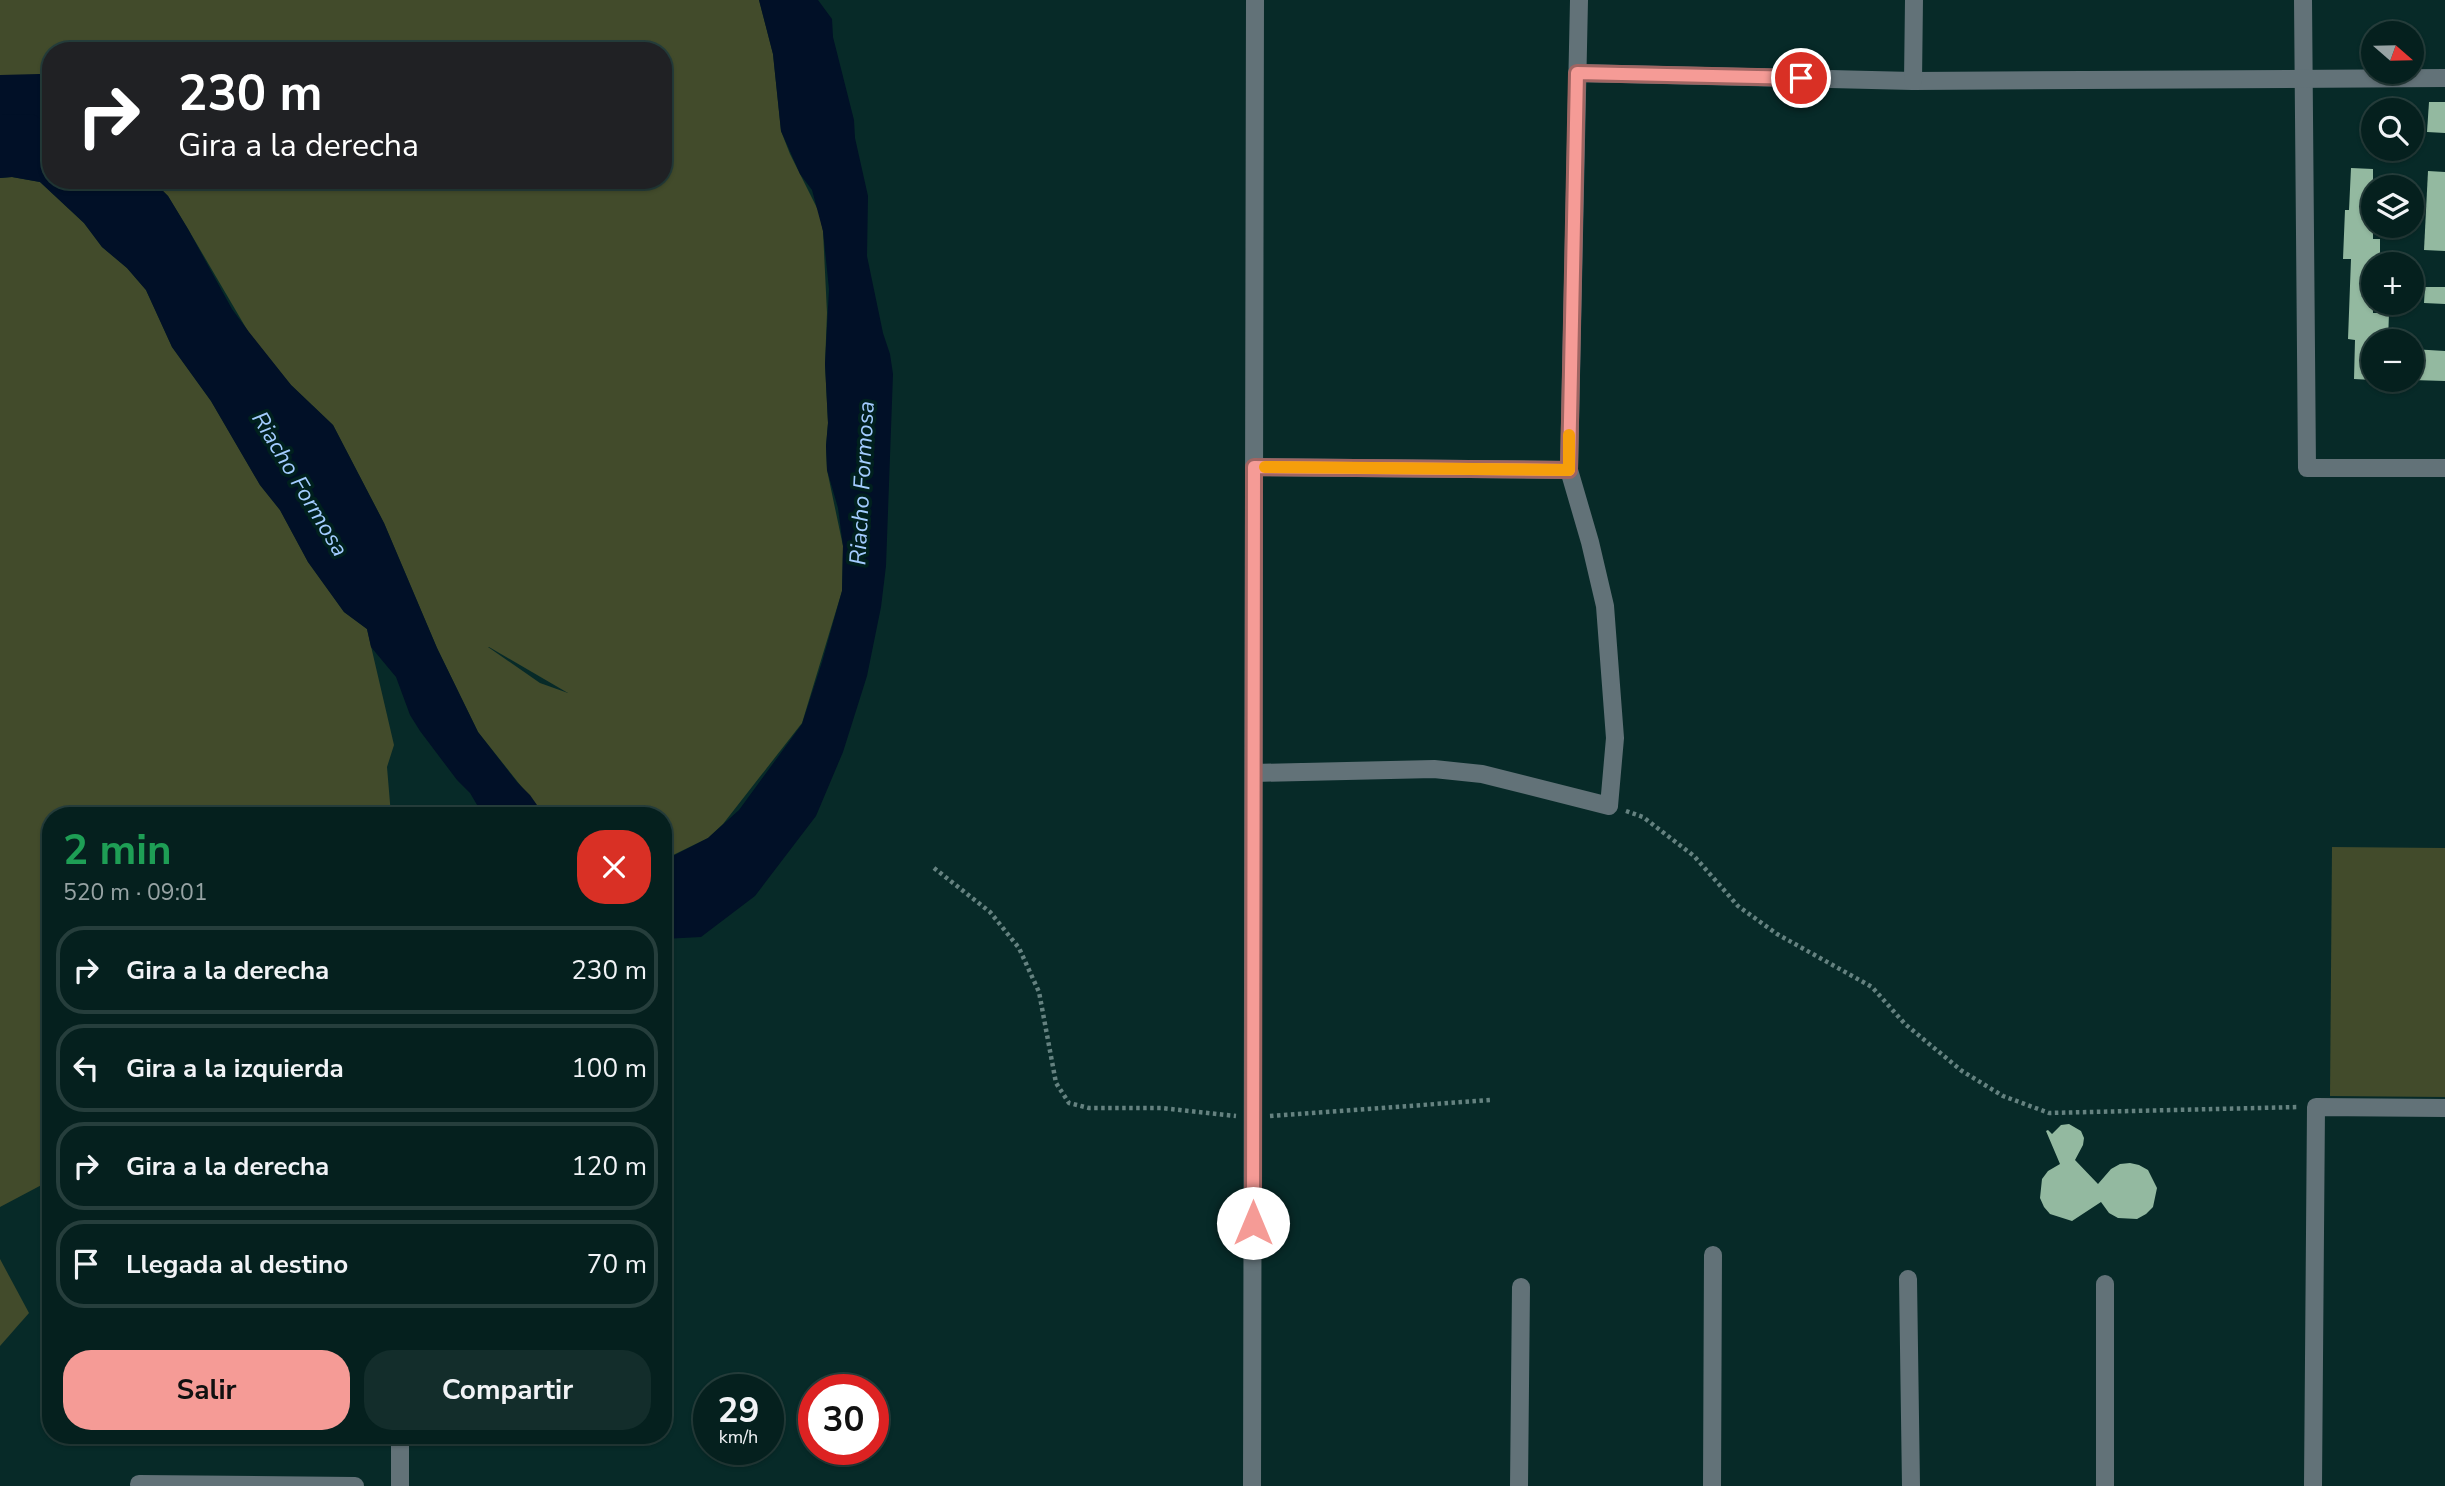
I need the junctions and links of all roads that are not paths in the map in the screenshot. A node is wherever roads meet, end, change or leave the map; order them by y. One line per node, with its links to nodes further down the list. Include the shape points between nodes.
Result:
1 (1255, 0): 9 (street)
2 (1578, 0): 5 (street)
3 (1914, 0): 8 (street)
4 (2303, 0): 7 (street)
5 (1577, 73): 8 (street); 11 (street)
6 (2445, 78): 7 (street)
7 (2304, 79): 8 (street); 10 (street, via 2307,468)
8 (1913, 81)
9 (1254, 467): 11 (street); 12 (street)
10 (2445, 468)
11 (1569, 470): 12 (street, via 1605,606 1615,738 1609,806 1482,775 1434,769)
12 (1254, 773): 22 (street)
13 (2445, 1108): 27 (street, via 2316,1107)
14 (1713, 1255): 24 (street)
15 (1908, 1279): 25 (street)
16 (2105, 1284): 26 (street)
17 (1521, 1287): 23 (street)
18 (400, 1444): 21 (street)
19 (139, 1484): 20 (street)
20 (355, 1486)
21 (400, 1486)
22 (1252, 1486)
23 (1519, 1486)
24 (1712, 1486)
25 (1911, 1486)
26 (2105, 1486)
27 (2313, 1486)

